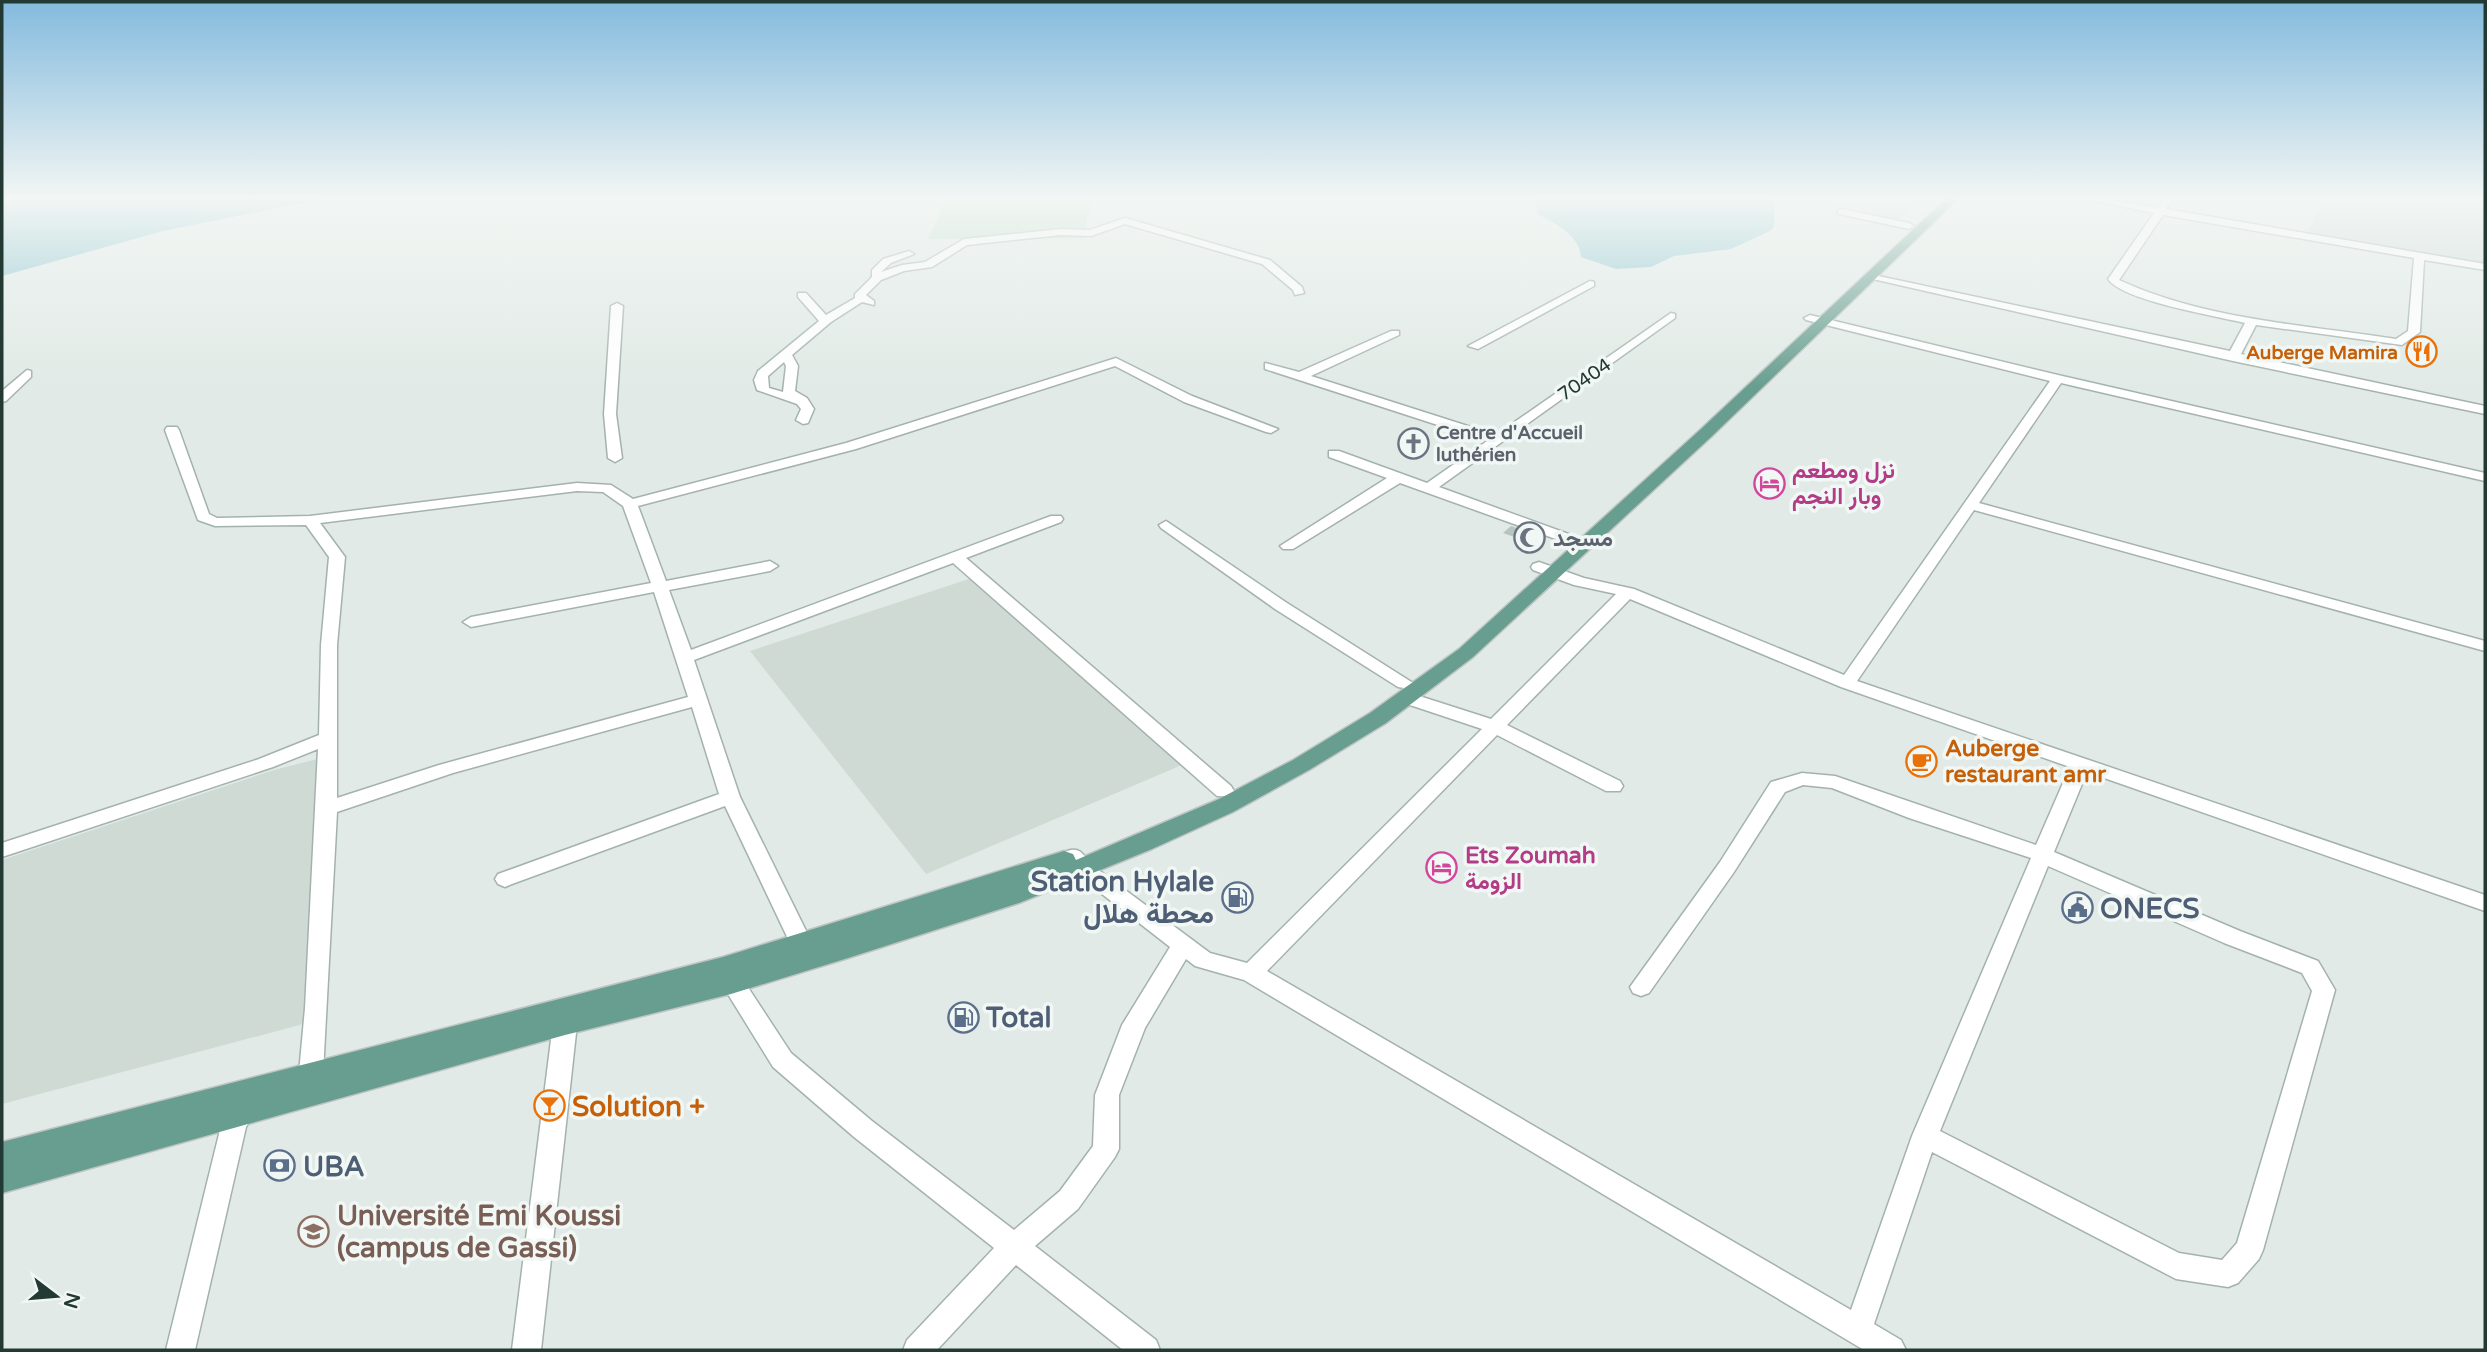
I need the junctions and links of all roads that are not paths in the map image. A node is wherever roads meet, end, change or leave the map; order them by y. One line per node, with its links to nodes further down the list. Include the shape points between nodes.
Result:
1 (886, 262): 11 (street, via 876,272)
2 (933, 262): 11 (street)
3 (1266, 262): 13 (street)
4 (1874, 262): 18 (main road)
5 (1885, 262): 10 (main road)
6 (2125, 262): 19 (street, via 2113,279 2147,297)
7 (2420, 262): 19 (street, via 2414,332 2398,343)
8 (2456, 262): 9 (street)
9 (2485, 267)
10 (1869, 277): 18 (main road); 23 (street)
11 (877, 278): 17 (street, via 859,296 864,302)
12 (1590, 284): 21 (street)
13 (1299, 293)
14 (802, 295): 17 (street)
15 (617, 306): 36 (street, via 610,414)
16 (1671, 316): 34 (street, 70404)
17 (827, 320): 22 (street)
18 (1817, 320): 27 (street); 45 (main road); 49 (main road)
19 (2252, 321): 23 (street)
20 (1395, 333): 26 (street)
21 (1474, 346)
22 (786, 356): 29 (street, via 792,366 789,392); 29 (street, via 760,380 763,390)
23 (2233, 357): 30 (street)
24 (1269, 366): 26 (street)
25 (27, 374): 28 (street)
26 (1302, 375): 34 (street)
27 (2058, 379): 37 (street); 41 (street)
28 (2, 398)
29 (796, 399): 31 (street, via 808,409)
30 (2485, 410)
31 (803, 420)
32 (1270, 429): 40 (street, via 1188,399 1115,362 851,446)
33 (172, 430): 43 (street, via 203,517 240,524)
34 (1497, 440): 39 (street, 70404)
35 (1334, 454): 38 (street)
36 (615, 458)
37 (2485, 477)
38 (1397, 478): 39 (street); 46 (street)
39 (1427, 489): 45 (street)
40 (630, 504): 43 (street, via 617,490 577,487); 50 (street)
41 (1971, 505): 53 (street); 55 (street)
42 (1056, 519): 47 (street)
43 (310, 520): 59 (street, via 337,557 329,645)
44 (1166, 525): 56 (street)
45 (1569, 540): 49 (main road)
46 (1288, 546)
47 (956, 558): 54 (street); 62 (street)
48 (770, 566): 50 (street)
49 (1546, 570): 51 (street); 56 (main road, via 1466,653)
50 (660, 586): 52 (street); 54 (street)
51 (1628, 592): 55 (street); 58 (street)
52 (471, 622)
53 (2485, 646)
54 (685, 658): 57 (street)
55 (1847, 683): 60 (street)
56 (1406, 691): 58 (street); 62 (main road); 67 (main road, via 1301,765 1225,806)
57 (697, 700): 63 (street); 64 (street, via 446,769)
58 (1493, 726): 61 (street); 72 (street)
59 (329, 738): 64 (street); 65 (street)
60 (2081, 763): 66 (street); 69 (street)
61 (1613, 786)
62 (1224, 791): 67 (main road)
63 (730, 797): 68 (street); 70 (street)
64 (327, 808): 76 (street)
65 (2, 850)
66 (2043, 855): 74 (street, via 1835,782 1802,779 1777,787 1727,867); 78 (street); 78 (street, via 2310,967 2324,990 2249,1250 2228,1274 2176,1266)
67 (1078, 862): 70 (main road); 71 (street); 73 (main road, via 1010,896)
68 (505, 879)
69 (2485, 903)
70 (801, 943): 73 (main road)
71 (1183, 944): 72 (street, via 1203,960); 81 (street, via 1134,1025 1111,1083 1106,1149 1069,1200)
72 (1251, 973): 82 (street)
73 (727, 975): 75 (main road); 76 (main road); 81 (street, via 782,1060)
74 (1641, 987)
75 (565, 1024): 77 (main road); 84 (street)
76 (311, 1073): 79 (main road)
77 (241, 1113): 80 (main road); 83 (street, via 234,1126)
78 (1925, 1136): 82 (street)
79 (2, 1156)
80 (2, 1179)
81 (1014, 1247): 85 (street); 86 (street)
82 (1858, 1330): 87 (street)
83 (180, 1350)
84 (526, 1350)
85 (916, 1350)
86 (1146, 1350)
87 (1891, 1350)

